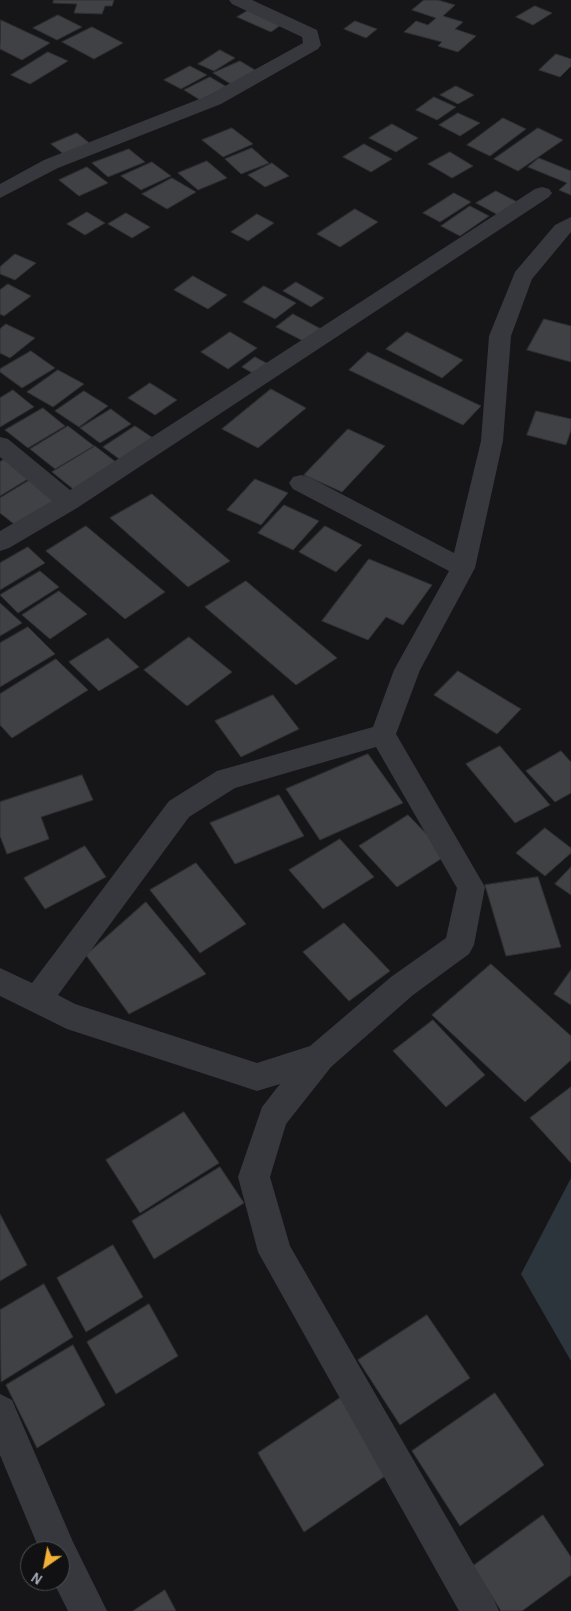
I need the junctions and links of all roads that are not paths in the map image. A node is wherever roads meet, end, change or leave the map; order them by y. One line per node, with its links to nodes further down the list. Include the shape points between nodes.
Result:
1 (238, 0): 2 (street, via 311,34 312,46 214,100 51,164)
2 (0, 192)
3 (542, 193): 7 (street)
4 (571, 223): 9 (street, via 562,229 522,277 500,336 492,441)
5 (0, 445): 7 (street)
6 (301, 483): 9 (street)
7 (69, 502): 8 (street)
8 (0, 542)
9 (463, 568): 10 (street, via 407,670)
10 (383, 735): 12 (street, via 227,779 179,809); 13 (street, via 471,887 459,945 402,986)
11 (0, 981): 12 (street)
12 (37, 1000): 13 (street, via 67,1015 257,1077)
13 (320, 1057): 18 (street, via 274,1117 254,1177 275,1252)
14 (0, 1412): 15 (street)
15 (54, 1541)
16 (70, 1575): 17 (street)
17 (88, 1611)
18 (480, 1611)

